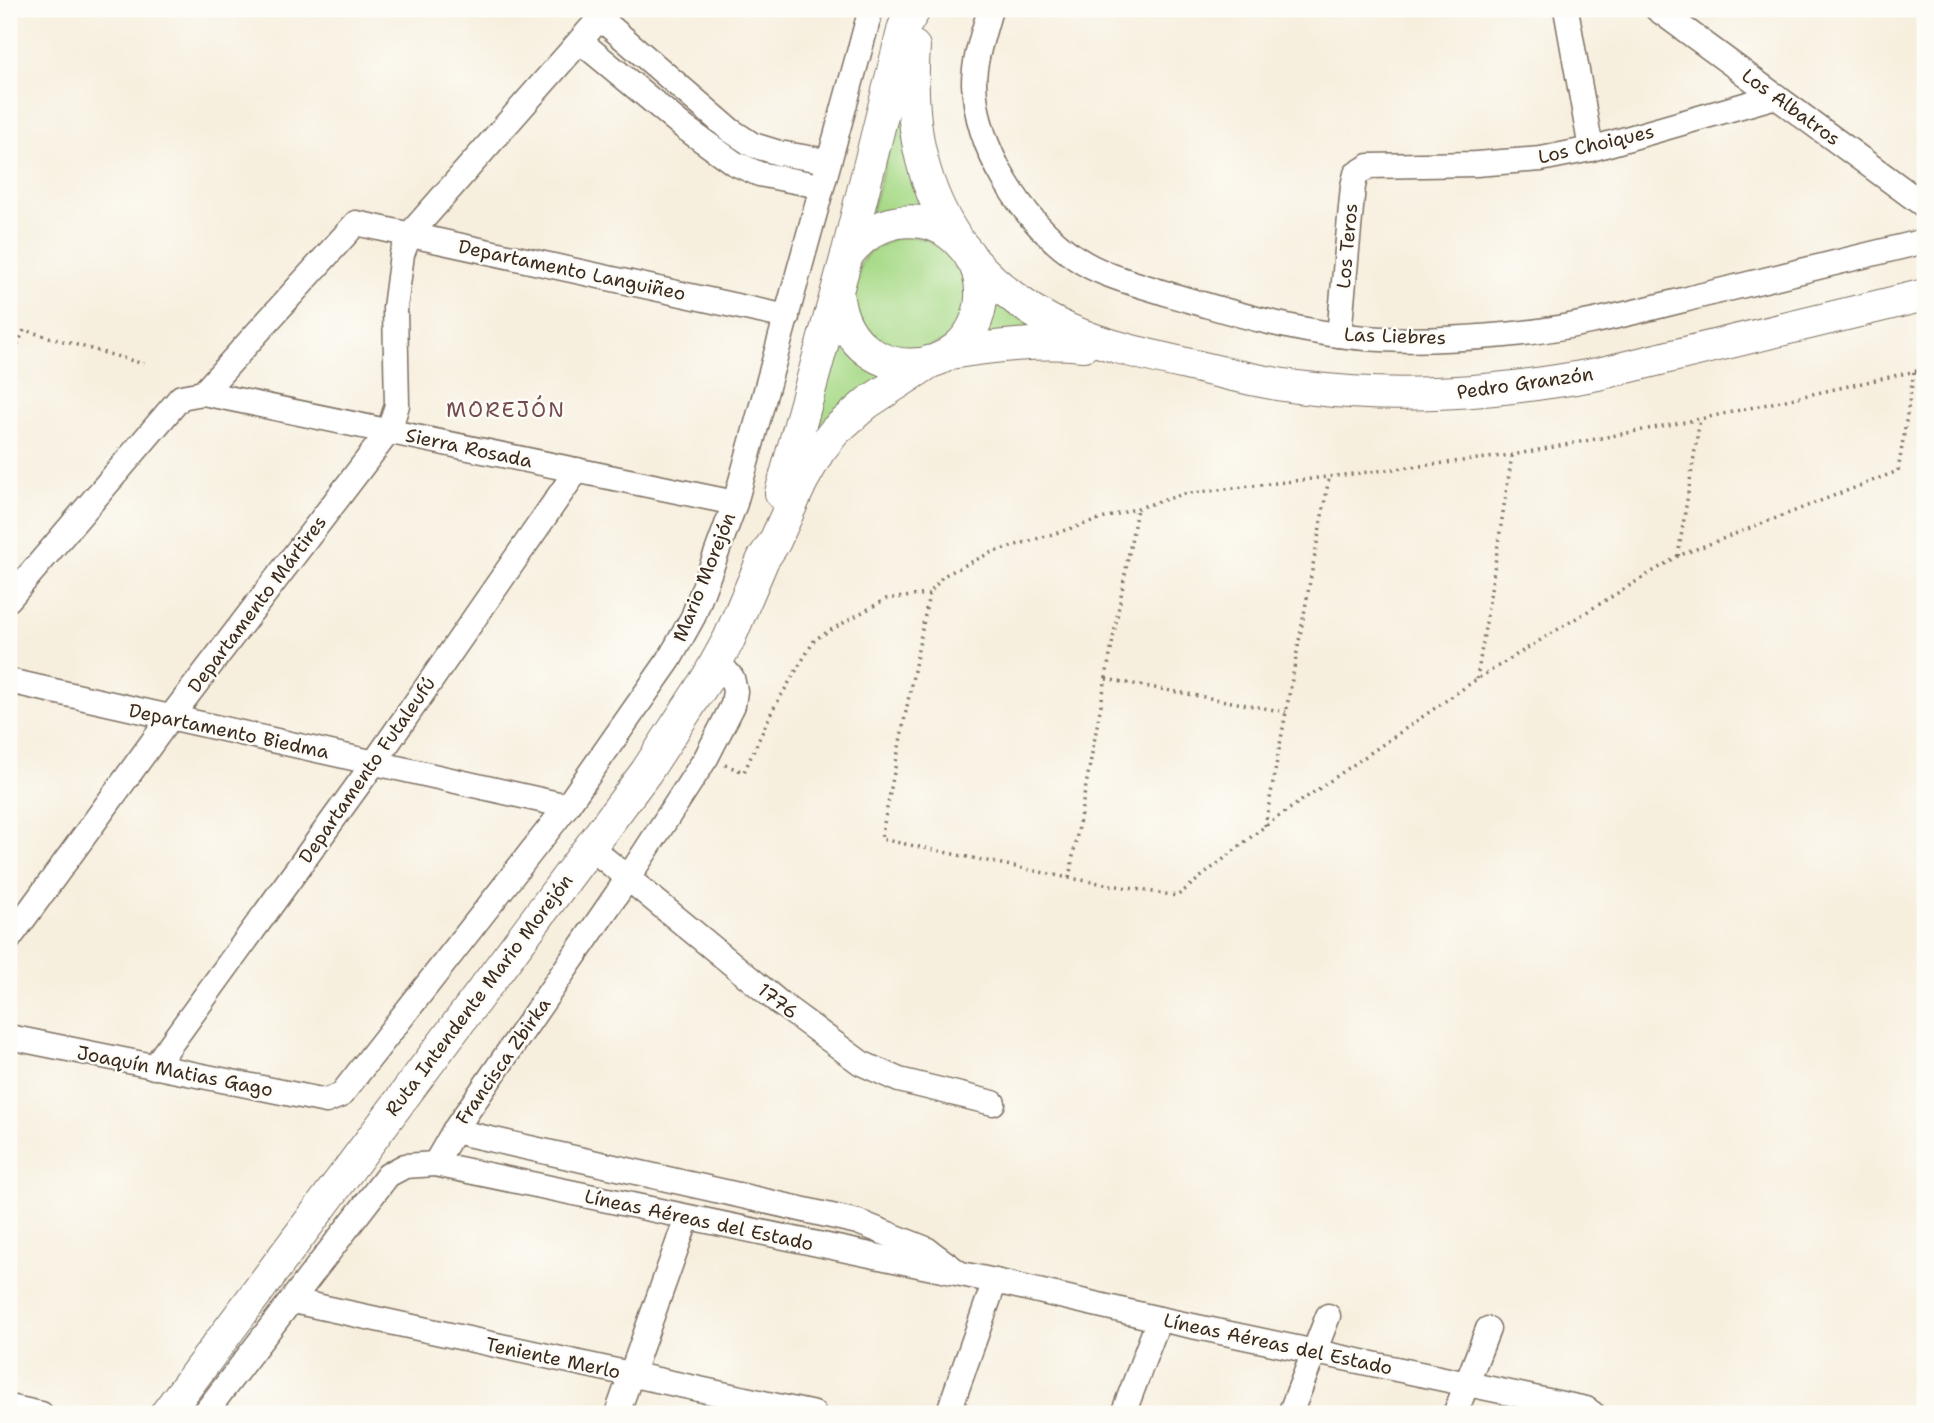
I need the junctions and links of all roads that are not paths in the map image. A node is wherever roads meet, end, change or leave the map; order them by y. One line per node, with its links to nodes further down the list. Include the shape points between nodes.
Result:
1 (990, 9): 21 (street, Las Liebres, via 974,81 981,123 998,169 1046,233 1077,259 1123,280 1212,307)
2 (1566, 9): 9 (street)
3 (1657, 9): 8 (street, Los Albatros)
4 (604, 13): 7 (street); 10 (street, via 730,130 753,145)
5 (869, 13): 6 (street); 10 (street, Mario Morejón)
6 (913, 19): 16 (main road, via 912,93 920,156 935,201); 17 (main road)
7 (580, 41): 12 (street, via 734,163 760,174); 14 (street)
8 (1776, 96): 9 (street, Los Choiques); 13 (street, Los Albatros)
9 (1591, 149): 11 (street, Los Choiques, via 1489,163)
10 (827, 162): 12 (street, Mario Morejón)
11 (1369, 166): 21 (street, Los Teros, via 1356,174 1353,186)
12 (820, 186): 20 (street, Mario Morejón)
13 (1925, 206)
14 (410, 234): 20 (street, Departamento Languiñeo); 24 (street, Departamento Languiñeo, via 356,223); 25 (street, Departamento Mártires, via 402,254 395,308 397,404)
15 (1925, 241): 21 (street, Las Liebres, via 1576,325 1448,338)
16 (964, 248): 17 (main road, via 942,228 907,221 873,230); 22 (main road, Pedro Granzón, via 996,284 1048,320); 23 (main road, via 978,272 980,308 964,341)
17 (847, 256): 18 (main road)
18 (837, 292): 23 (main road, via 844,325 853,339 880,359 914,365); 28 (main road, Ruta Intendente Mario Morejón)
19 (1925, 295): 22 (main road, Pedro Granzón, via 1598,374 1479,392 1421,395 1305,388)
20 (788, 317): 27 (street, Mario Morejón)
21 (1339, 335)
22 (1120, 349): 23 (main road, Pedro Granzón, via 1045,342 999,345)
23 (940, 357): 28 (main road, Ruta Intendente Mario Morejón, via 874,397 827,441)
24 (202, 393): 25 (street, Sierra Rosada); 29 (street, via 180,397)
25 (389, 431): 26 (street, Sierra Rosada); 32 (street, Departamento Mártires)
26 (577, 470): 27 (street, Sierra Rosada); 33 (street, Departamento Futaleufú)
27 (735, 503): 34 (street, Mario Morejón, via 693,617 669,660)
28 (763, 559): 30 (main road, Ruta Intendente Mario Morejón)
29 (9, 599)
30 (717, 661): 35 (main road, Ruta Intendente Mario Morejón, via 646,772); 36 (street, Francisca Zbirka, via 732,678 733,705 706,758)
31 (11, 689): 32 (street, Departamento Biedma)
32 (170, 718): 33 (street, Departamento Biedma); 37 (street, Departamento Mártires)
33 (374, 763): 34 (street, Departamento Biedma); 39 (street, Departamento Futaleufú)
34 (567, 806): 40 (street, Mario Morejón)
35 (590, 846): 36 (street, 1776); 56 (main road, Ruta Intendente Mario Morejón)
36 (628, 878): 41 (street, 1776, via 781,1004 861,1063 899,1080); 42 (street, Francisca Zbirka)
37 (9, 939)
38 (9, 1037): 39 (street, Joaquín Matias Gago)
39 (154, 1067): 40 (street, Joaquín Matias Gago, via 326,1101)
40 (341, 1095)
41 (993, 1102)
42 (454, 1131): 43 (street, Francisca Zbirka); 45 (street, Líneas Aéreas del Estado, via 858,1222 926,1249)
43 (435, 1164): 44 (street, Líneas Aéreas del Estado); 47 (street, via 405,1166 388,1175)
44 (687, 1218): 45 (street, Líneas Aéreas del Estado); 52 (street)
45 (963, 1276): 46 (street, Líneas Aéreas del Estado)
46 (995, 1282): 49 (street, Líneas Aéreas del Estado); 60 (street)
47 (293, 1301): 52 (street, Teniente Merlo); 57 (street)
48 (1328, 1316): 51 (street)
49 (1159, 1319): 51 (street, Líneas Aéreas del Estado); 61 (street)
50 (1488, 1329): 53 (street)
51 (1313, 1352): 53 (street, Líneas Aéreas del Estado); 62 (street)
52 (631, 1375): 58 (street); 59 (street, Teniente Merlo)
53 (1466, 1384): 63 (street); 64 (street, Líneas Aéreas del Estado)
54 (9, 1407): 55 (street)
55 (41, 1414)
56 (166, 1414)
57 (204, 1414)
58 (617, 1414)
59 (814, 1414)
60 (948, 1414)
61 (1124, 1414)
62 (1290, 1414)
63 (1455, 1414)
64 (1592, 1414)

